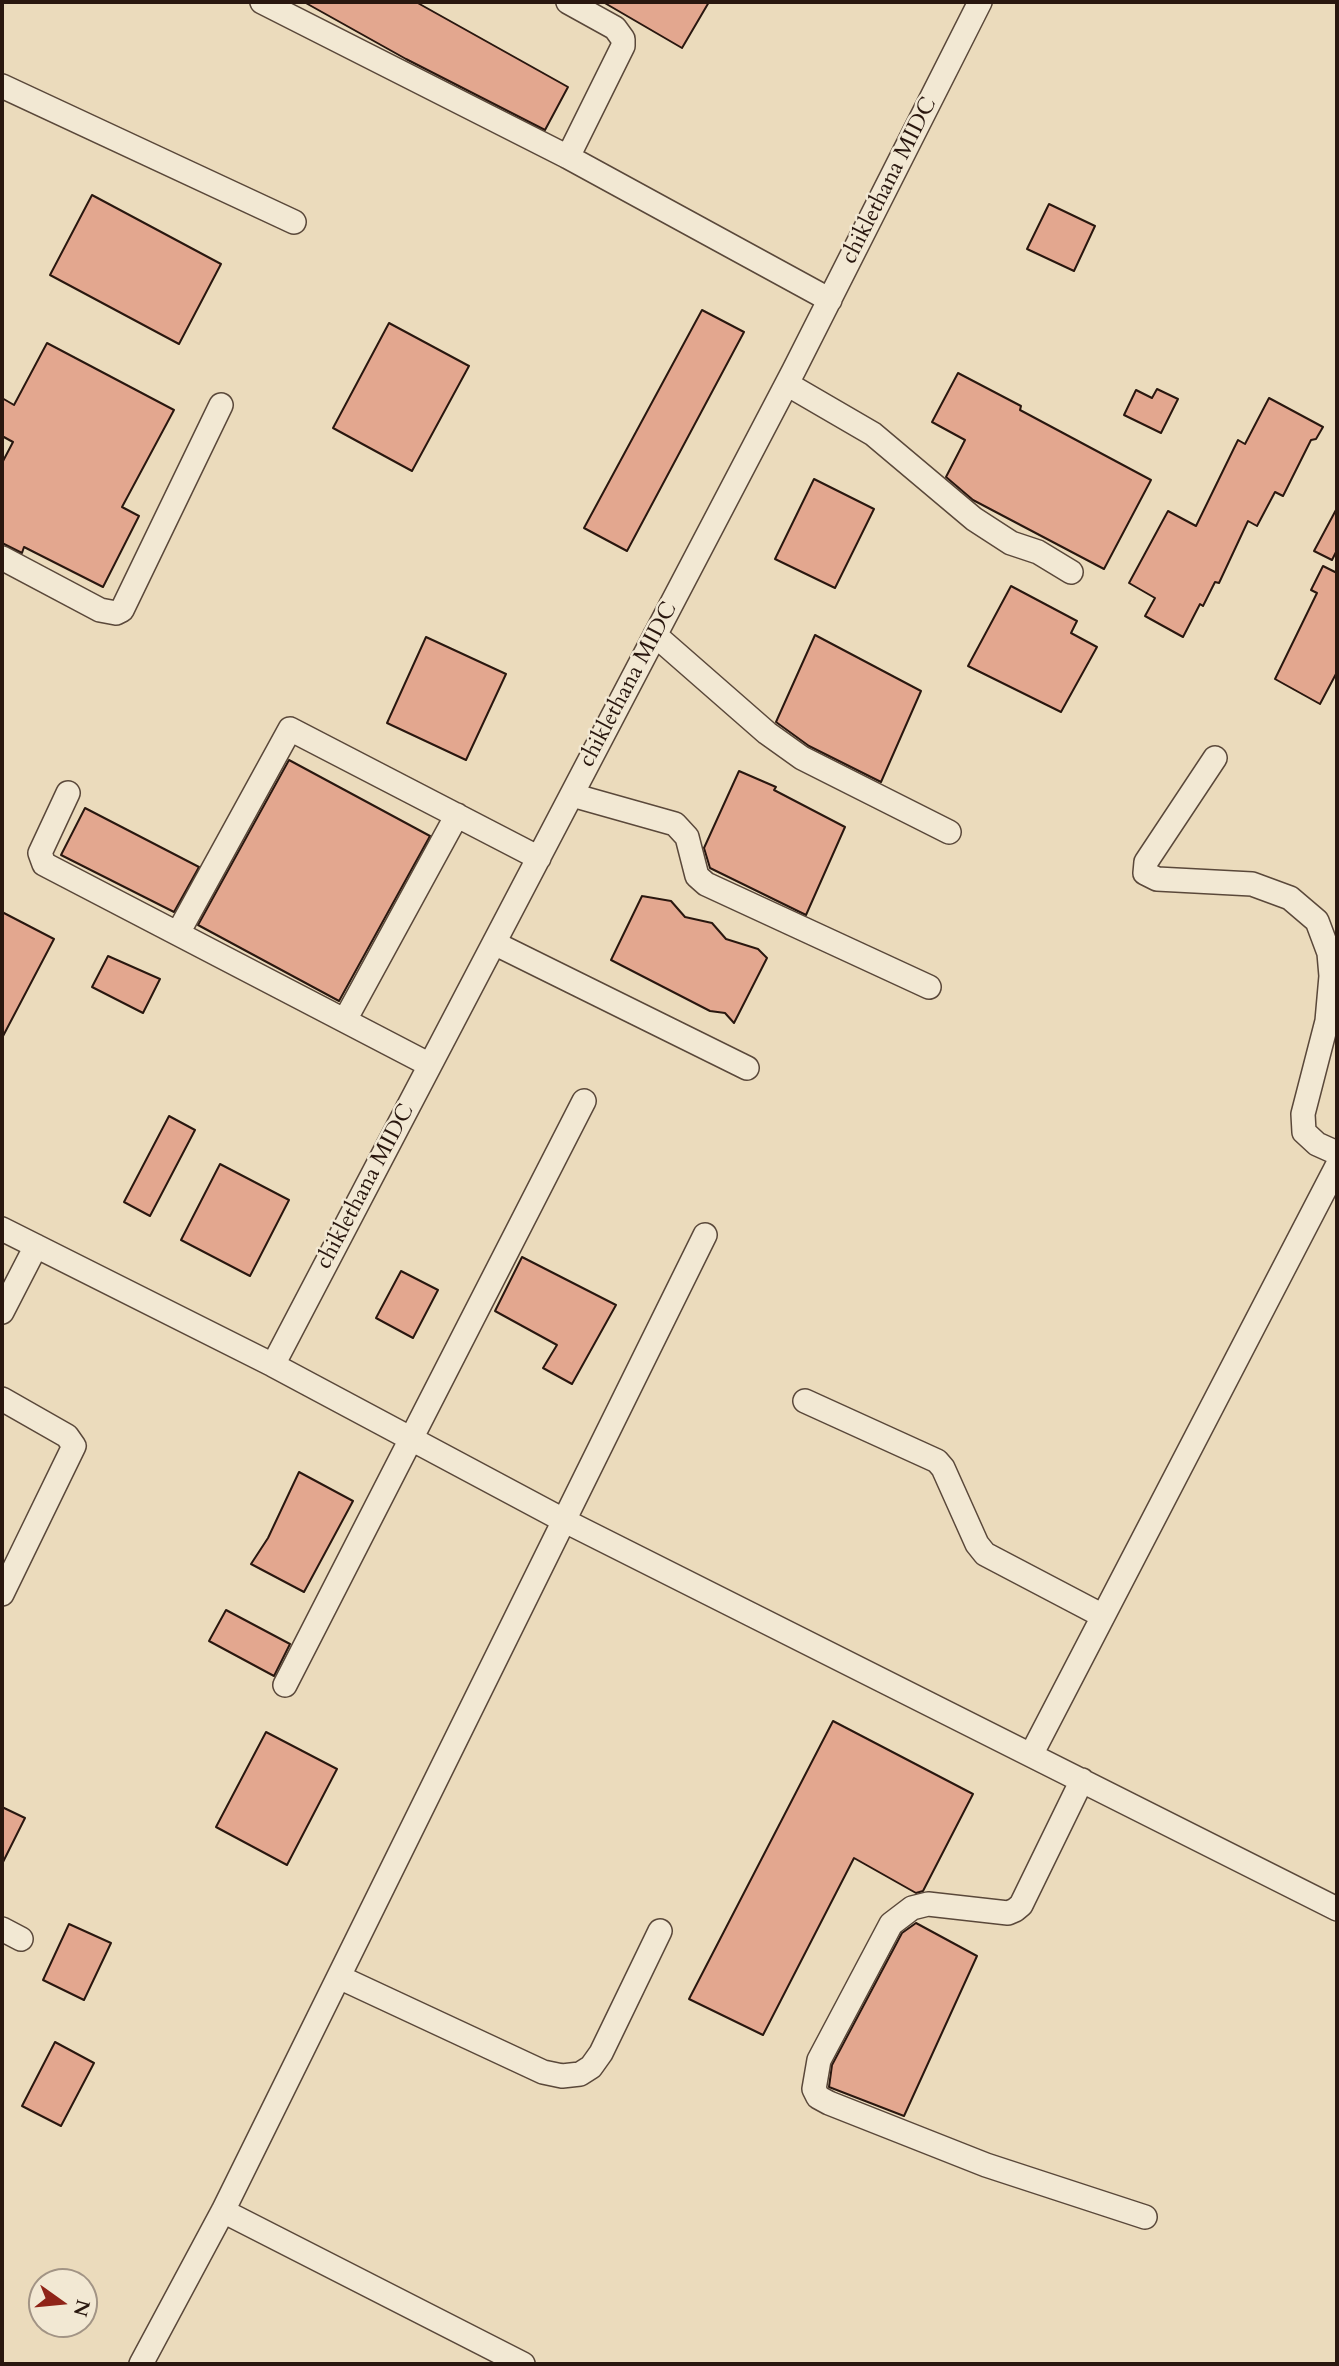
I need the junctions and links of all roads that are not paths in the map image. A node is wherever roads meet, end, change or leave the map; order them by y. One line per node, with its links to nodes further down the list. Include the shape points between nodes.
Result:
1 (262, 2): 5 (street)
2 (569, 2): 5 (street, via 615,28 624,39)
3 (981, 2): 7 (street, chiklethana MIDC)
4 (2, 86): 6 (street)
5 (568, 158): 7 (street)
6 (293, 222)
7 (830, 300): 8 (street, chiklethana MIDC)
8 (787, 384): 11 (street, via 873,434 974,519); 12 (street, chiklethana MIDC)
9 (221, 405): 10 (street, via 122,610 100,610)
10 (2, 558)
11 (1071, 572)
12 (655, 635): 15 (street, chiklethana MIDC); 17 (street, via 802,758)
13 (1215, 758): 26 (street, via 1146,862 1145,873 1153,879 1230,881 1262,887 1290,898 1317,921 1329,953 1331,976 1326,1021 1303,1114 1304,1132)
14 (68, 793): 19 (street, via 40,853 44,864)
15 (572, 795): 18 (street, chiklethana MIDC); 21 (street, via 675,824 687,837 697,876 706,884)
16 (457, 815): 18 (street); 19 (street, via 290,729); 22 (street)
17 (949, 832)
18 (539, 858): 20 (street, chiklethana MIDC)
19 (178, 933): 22 (street)
20 (494, 943): 23 (street, chiklethana MIDC); 24 (street)
21 (929, 987)
22 (345, 1020): 23 (street)
23 (430, 1065): 32 (street, chiklethana MIDC)
24 (747, 1068)
25 (584, 1101): 35 (street)
26 (1337, 1153)
27 (1337, 1166): 38 (street)
28 (2, 1229): 30 (street)
29 (705, 1235): 36 (street)
30 (36, 1246): 31 (street); 32 (street)
31 (2, 1312)
32 (273, 1365): 35 (street)
33 (2, 1399): 37 (street, via 67,1436 74,1446)
34 (805, 1401): 38 (street, via 937,1461 985,1554)
35 (409, 1438): 36 (street); 39 (street)
36 (565, 1521): 40 (street); 44 (street)
37 (2, 1594)
38 (1104, 1616): 40 (street)
39 (285, 1685)
40 (1031, 1755): 41 (street)
41 (1082, 1780): 42 (street); 46 (street, via 1015,1910 928,1904 912,1908 891,1924 819,2060 814,2089 818,2097 841,2108 986,2165)
42 (1337, 1909)
43 (660, 1931): 44 (street, via 601,2053 592,2067 580,2074 543,2072)
44 (339, 1977): 45 (street)
45 (223, 2211): 47 (street); 48 (street)
46 (1145, 2217)
47 (141, 2364)
48 (523, 2364)

